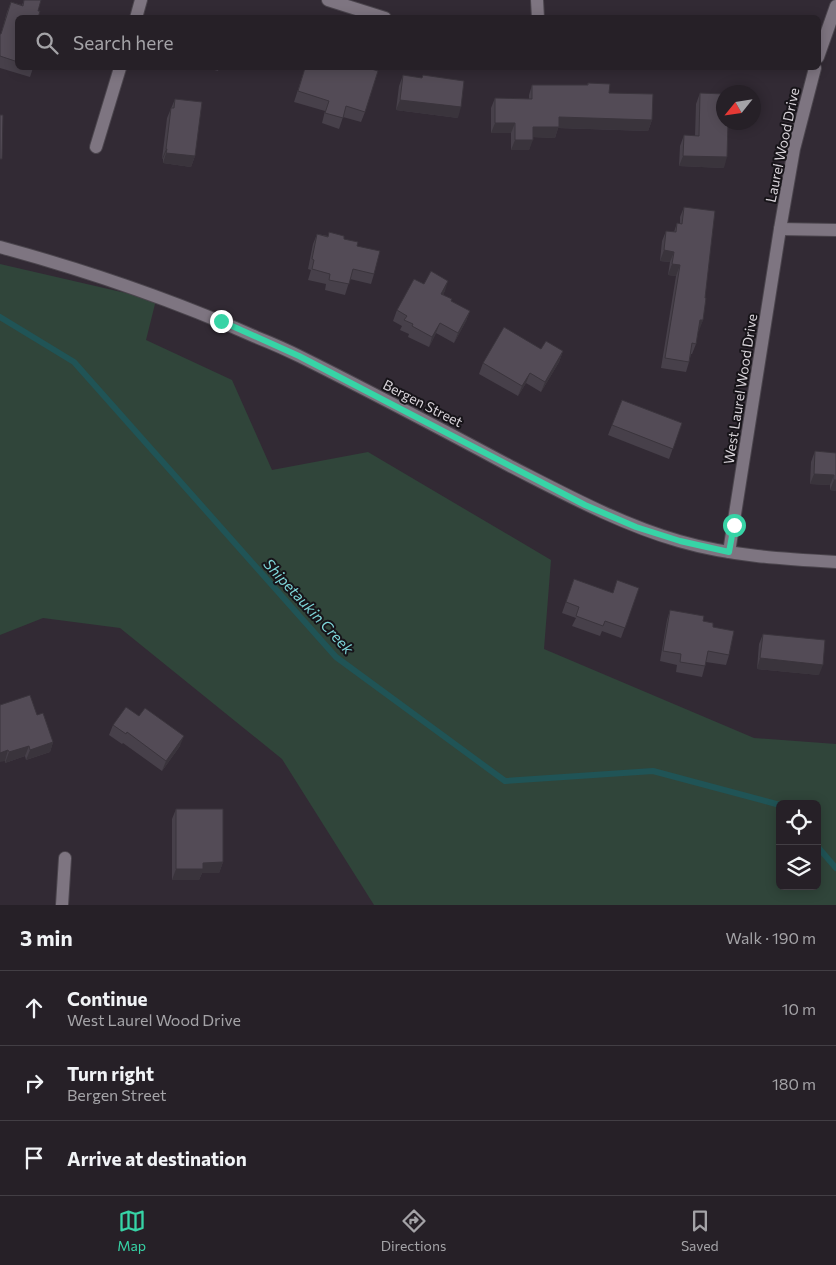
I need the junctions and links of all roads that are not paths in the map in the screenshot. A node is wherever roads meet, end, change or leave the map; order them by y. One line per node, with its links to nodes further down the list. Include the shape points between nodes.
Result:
1 (141, 0): 5 (street)
2 (328, 0): 6 (street)
3 (537, 0): 7 (street)
4 (836, 6): 8 (street)
5 (137, 15)
6 (376, 15)
7 (538, 15)
8 (821, 48)
9 (119, 70): 11 (street)
10 (812, 70): 12 (street, Laurel Wood Drive)
11 (96, 147)
12 (780, 229): 13 (street); 15 (street, West Laurel Wood Drive)
13 (836, 230)
14 (0, 247): 15 (street, Bergen Street, via 141,290 221,321 299,356 585,505 636,527)
15 (729, 552): 16 (street, Bergen Street)
16 (836, 562)
17 (66, 858): 18 (street)
18 (62, 905)

